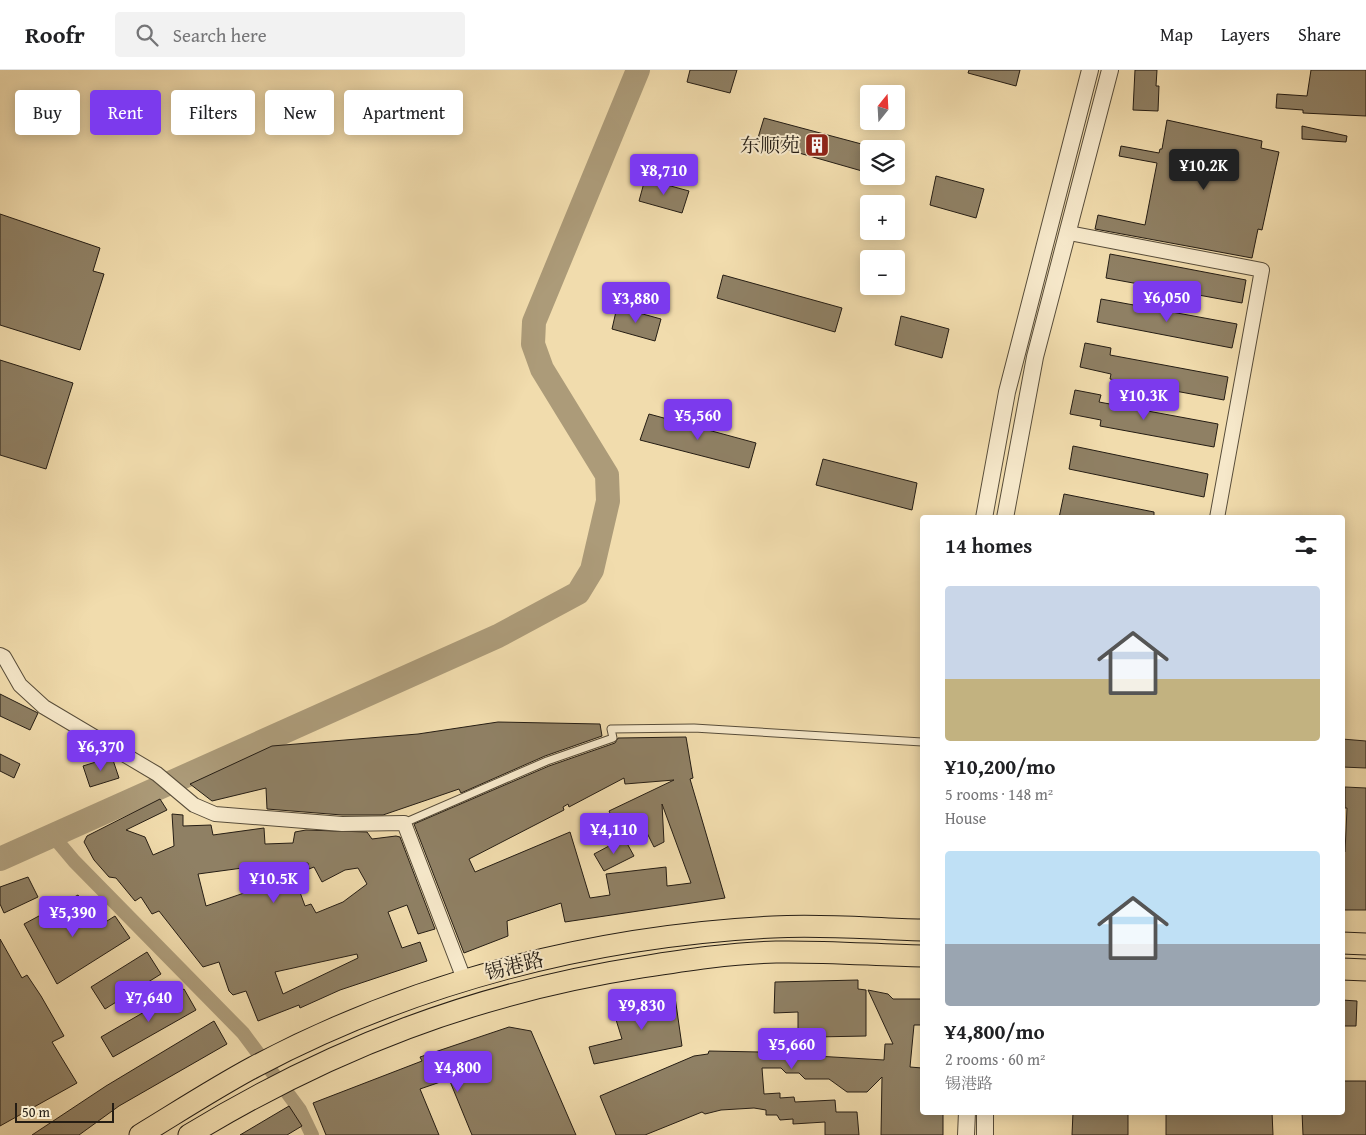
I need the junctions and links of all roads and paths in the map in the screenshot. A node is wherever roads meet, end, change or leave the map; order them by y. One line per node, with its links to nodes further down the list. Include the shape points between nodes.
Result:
1 (1090, 70): 4 (street, via 1008,392)
2 (1110, 70): 3 (street)
3 (1068, 233): 5 (street, via 1035,358); 6 (street, via 1262,270)
4 (985, 515)
5 (1006, 515)
6 (1218, 515)
7 (0, 655): 9 (street, via 20,685 44,707 156,774 194,805 215,814 342,824)
8 (920, 742): 9 (lane, via 694,728 612,729 613,738 547,761)
9 (404, 823): 16 (street)
10 (920, 930): 16 (main road, 锡港路, via 775,927 690,933 549,957)
11 (1345, 943): 12 (main road)
12 (1366, 944)
13 (920, 956): 20 (main road, 锡港路, via 776,952 693,958 517,991 413,1025 339,1054 265,1090)
14 (1345, 969): 15 (main road)
15 (1366, 970)
16 (464, 979): 19 (main road, 锡港路, via 329,1031 279,1054)
17 (967, 1115): 21 (street)
18 (985, 1115): 22 (street)
19 (140, 1135)
20 (189, 1135)
21 (966, 1135)
22 (985, 1135)

